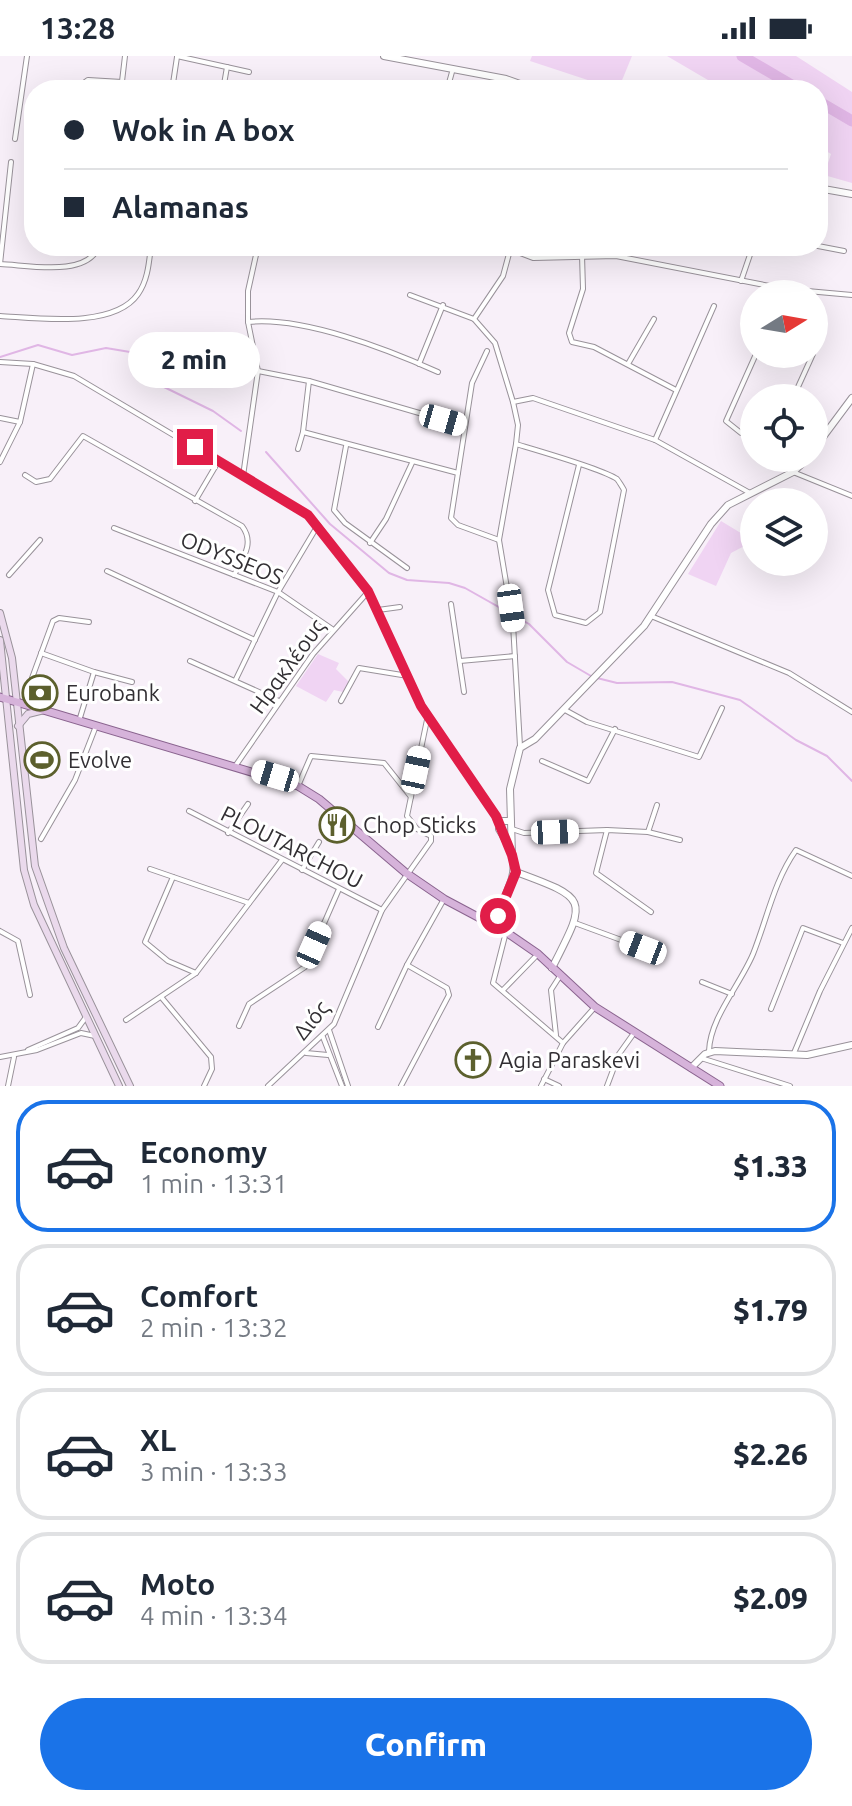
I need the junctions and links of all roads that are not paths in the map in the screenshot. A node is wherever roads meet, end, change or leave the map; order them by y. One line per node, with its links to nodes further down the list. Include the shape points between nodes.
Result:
1 (27, 56): 13 (street)
2 (125, 56): 8 (street)
3 (177, 56): 5 (street); 9 (street)
4 (384, 56): 7 (street)
5 (227, 67): 6 (street); 10 (street)
6 (249, 72)
7 (452, 72): 11 (street); 12 (street)
8 (122, 80)
9 (173, 80)
10 (225, 80)
11 (450, 80)
12 (509, 80)
13 (15, 139)
14 (11, 162): 28 (street)
15 (828, 190): 16 (street)
16 (852, 194)
17 (828, 248): 18 (street)
18 (844, 251)
19 (93, 256): 28 (street, via 76,266)
20 (149, 256): 36 (street, via 138,295 120,310 69,318)
21 (256, 256): 39 (street)
22 (508, 256): 37 (street, via 503,276)
23 (527, 256): 24 (street)
24 (566, 256)
25 (582, 256): 44 (street, via 583,289 569,333 572,342)
26 (616, 256): 30 (street)
27 (750, 256): 29 (street)
28 (0, 264)
29 (741, 280)
30 (740, 281)
31 (828, 294): 33 (street)
32 (410, 295): 34 (street)
33 (852, 295)
34 (443, 305): 37 (street); 43 (street)
35 (714, 306): 48 (street)
36 (0, 316)
37 (474, 319): 51 (street, via 495,343)
38 (654, 319): 44 (street)
39 (248, 322): 43 (street, via 276,319); 45 (street)
40 (487, 351): 54 (street, via 472,383)
41 (0, 362): 42 (street)
42 (33, 364): 53 (street); 62 (street, via 74,376)
43 (419, 364): 46 (street)
44 (628, 364): 48 (street)
45 (258, 371): 47 (street); 69 (street)
46 (438, 372)
47 (309, 381): 54 (street); 56 (street)
48 (676, 390): 58 (street)
49 (740, 390): 57 (street, via 726,421)
50 (852, 398): 55 (street)
51 (513, 402): 58 (street, via 533,398); 59 (street)
52 (0, 418): 53 (street)
53 (20, 422): 63 (street)
54 (465, 426): 67 (street)
55 (828, 430)
56 (303, 432): 60 (street); 61 (street)
57 (740, 432)
58 (655, 440): 70 (street)
59 (516, 444): 65 (street); 78 (street)
60 (346, 446): 64 (street); 79 (street, via 334,510)
61 (298, 449)
62 (218, 461): 69 (street); 74 (street)
63 (0, 462)
64 (412, 463): 67 (street); 79 (street)
65 (579, 465): 65 (street, via 548,590 555,615 586,623 600,612 625,498 618,479)
66 (793, 472): 71 (street); 72 (street)
67 (458, 473): 78 (street, via 451,518)
68 (25, 475): 74 (street, via 36,482 50,479 83,436)
69 (243, 476): 75 (street)
70 (741, 488)
71 (760, 488)
72 (852, 496)
73 (740, 498): 90 (street, via 711,524)
74 (195, 501): 83 (street, via 242,526 248,535 249,546)
75 (318, 525): 84 (street); 85 (street)
76 (114, 528): 83 (street, ODYSSEOS)
77 (40, 540): 82 (street)
78 (499, 540): 96 (street)
79 (370, 543): 80 (street)
80 (407, 568)
81 (107, 571): 94 (street)
82 (9, 575)
83 (234, 575): 85 (street, ODYSSEOS)
84 (368, 591): 88 (street); 92 (street, Ηρακλέους)
85 (278, 592): 92 (street, ODYSSEOS); 94 (street)
86 (451, 604): 98 (street)
87 (400, 607): 88 (street)
88 (377, 610): 100 (street)
89 (0, 613): 107 (main road, via 9,640)
90 (651, 616): 111 (street); 113 (street, via 789,673)
91 (89, 622): 95 (street, via 56,618)
92 (332, 629): 108 (street, Ηρακλέους)
93 (0, 640): 102 (main road)
94 (255, 640): 103 (street)
95 (41, 653): 99 (street); 101 (street)
96 (515, 656): 98 (street); 119 (street)
97 (190, 661): 103 (street)
98 (460, 661): 105 (street)
99 (94, 672): 104 (street); 115 (street)
100 (408, 676): 109 (street, via 359,668); 114 (street)
101 (32, 678)
102 (2, 679): 106 (main road)
103 (236, 679): 108 (street)
104 (132, 682)
105 (464, 692)
106 (2, 698): 107 (main road); 169 (main road, via 24,870 34,905)
107 (15, 701): 112 (main road); 116 (main road)
108 (279, 701): 121 (street, Ηρακλέους)
109 (341, 701)
110 (722, 708): 118 (street, via 699,757)
111 (563, 709): 118 (street); 119 (street)
112 (44, 710): 115 (main road); 116 (main road, via 28,714)
113 (852, 712)
114 (428, 715): 123 (street); 128 (street)
115 (79, 721): 117 (main road)
116 (18, 726): 191 (main road, via 29,835 44,897)
117 (96, 726): 121 (main road); 134 (street, via 75,780)
118 (615, 729): 120 (street, via 588,781)
119 (520, 748): 127 (street)
120 (542, 761)
121 (236, 765): 122 (main road)
122 (298, 786): 123 (street, via 311,756 373,762 391,768); 142 (main road)
123 (411, 797): 142 (street, Διός, via 407,816 432,838)
124 (248, 804): 132 (street)
125 (657, 805): 131 (street)
126 (189, 811): 132 (street, PLOUTARCHOU)
127 (509, 821): 128 (street); 129 (street)
128 (500, 824): 133 (street)
129 (512, 830): 130 (street); 133 (street); 137 (street)
130 (607, 830): 131 (street); 149 (street, via 596,873)
131 (648, 832): 135 (street)
132 (228, 833): 138 (street, PLOUTARCHOU)
133 (502, 833): 137 (street)
134 (41, 839)
135 (680, 840)
136 (319, 842): 140 (street)
137 (512, 855): 141 (street)
138 (282, 860): 140 (street, PLOUTARCHOU); 147 (street)
139 (150, 869): 144 (street)
140 (302, 870): 145 (street, PLOUTARCHOU)
141 (516, 872): 150 (street, via 564,889 575,902); 151 (street)
142 (406, 873): 146 (main road); 148 (street, Διός)
143 (852, 876): 164 (street, via 796,850)
144 (173, 877): 147 (street); 160 (street, via 145,942 168,961)
145 (339, 889): 148 (street, PLOUTARCHOU); 171 (street, via 305,967 249,1004)
146 (444, 899): 151 (main road); 158 (street)
147 (249, 903): 160 (street)
148 (382, 910): 173 (street, Διός)
149 (651, 912)
150 (575, 923): 156 (street); 159 (street)
151 (496, 928): 154 (main road)
152 (852, 928): 155 (street)
153 (0, 931): 165 (street, via 18,941)
154 (506, 932): 157 (main road); 163 (street, via 493,983)
155 (843, 943): 168 (street, via 803,928); 182 (street)
156 (643, 948)
157 (538, 954): 159 (main road); 163 (street)
158 (407, 965): 172 (street); 196 (street, via 447,988 449,995)
159 (552, 968): 161 (main road)
160 (196, 973): 166 (street)
161 (560, 976): 167 (main road); 175 (street, via 551,990)
162 (702, 982): 164 (street)
163 (503, 991): 175 (street)
164 (732, 994): 180 (street)
165 (30, 995)
166 (162, 998): 170 (street); 192 (street, via 211,1057)
167 (595, 1007): 174 (main road); 178 (street)
168 (771, 1009)
169 (86, 1017): 176 (main road); 183 (street, via 78,1028)
170 (126, 1020)
171 (239, 1026)
172 (378, 1027)
173 (329, 1030): 177 (street, Διός); 195 (street)
174 (634, 1033): 187 (main road); 199 (street)
175 (556, 1035): 178 (street)
176 (95, 1036): 183 (street, via 81,1033); 190 (main road)
177 (323, 1037): 181 (street, Διός); 184 (street)
178 (563, 1043): 188 (street)
179 (852, 1045): 182 (street, via 817,1054)
180 (709, 1052): 182 (street); 186 (street)
181 (306, 1053): 184 (street); 193 (street, Διός)
182 (794, 1053)
183 (15, 1056): 185 (street); 189 (street)
184 (330, 1056): 194 (street)
185 (0, 1057)
186 (701, 1058): 187 (street); 201 (street)
187 (691, 1068): 200 (main road)
188 (544, 1079): 197 (street); 198 (street)
189 (8, 1086)
190 (119, 1086)
191 (130, 1086)
192 (204, 1086)
193 (268, 1086)
194 (342, 1086)
195 (348, 1086)
196 (401, 1086)
197 (541, 1086)
198 (559, 1086)
199 (607, 1086)
200 (720, 1086)
201 (790, 1086)

